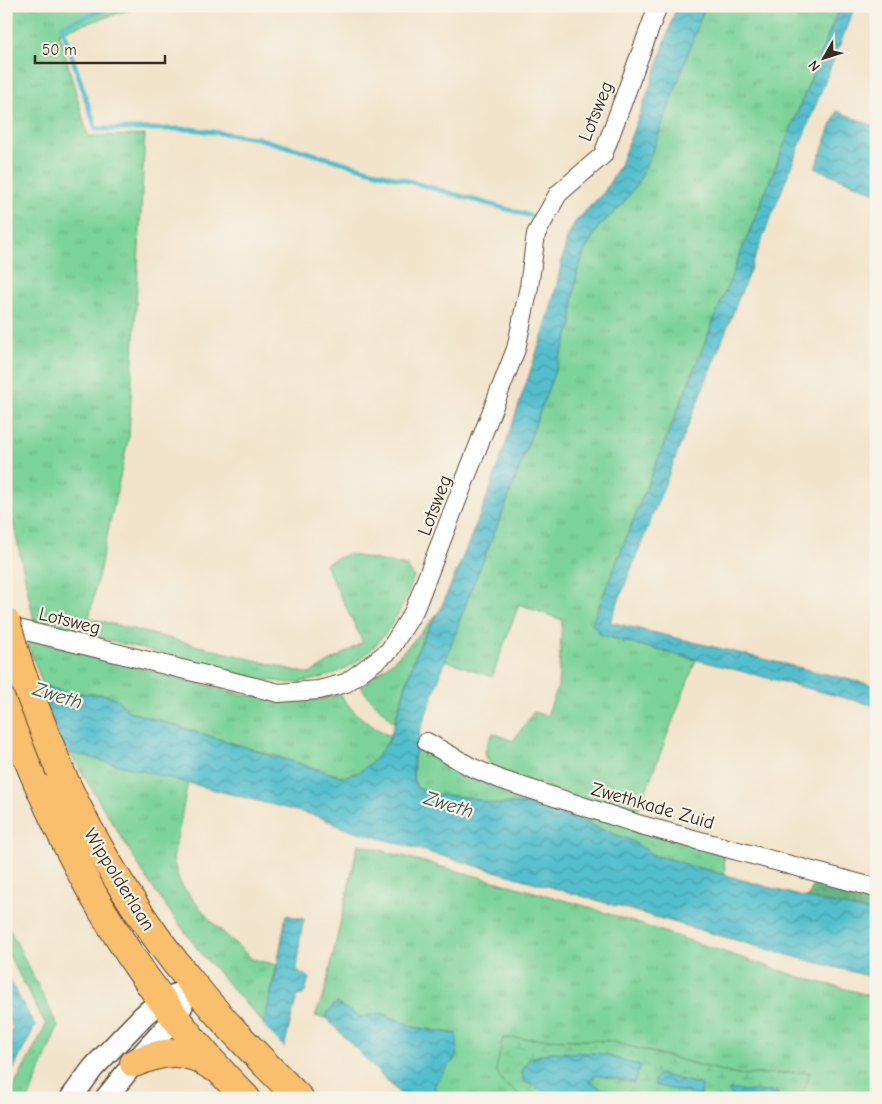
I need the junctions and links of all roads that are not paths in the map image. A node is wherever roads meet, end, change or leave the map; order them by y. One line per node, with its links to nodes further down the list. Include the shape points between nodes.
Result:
1 (658, 6): 3 (street, Lotsweg, via 603,154 558,194 536,234 516,349 414,610 389,651 346,683 319,690 279,693)
2 (6, 622): 6 (main road, Wippolderlaan, bridge)
3 (6, 626)
4 (6, 704): 6 (main road, Wippolderlaan)
5 (427, 742): 7 (street, Zwethkade Zuid, via 502,780 641,825)
6 (47, 774): 8 (main road, Wippolderlaan, via 151,929); 9 (main road, Wippolderlaan, via 67,846 93,897 126,952)
7 (876, 888)
8 (195, 987): 9 (street); 15 (main road, Wippolderlaan)
9 (168, 1009): 10 (street); 11 (main road, Wippolderlaan); 12 (street, via 132,1026 93,1068)
10 (134, 1063): 11 (main road, via 163,1053 184,1053 206,1062); 13 (street)
11 (224, 1076): 14 (main road, Wippolderlaan)
12 (72, 1098)
13 (106, 1098)
14 (246, 1098)
15 (299, 1098)

